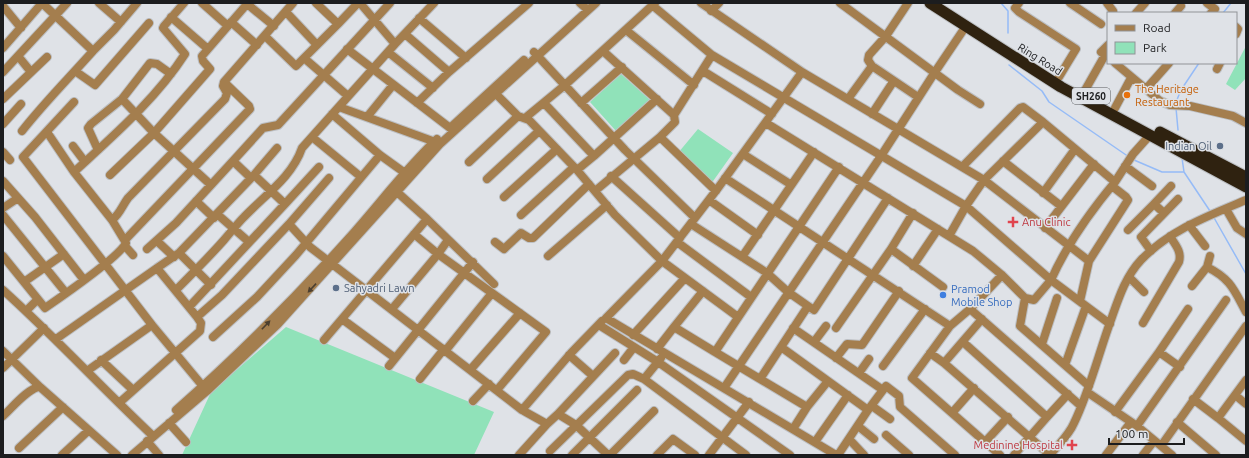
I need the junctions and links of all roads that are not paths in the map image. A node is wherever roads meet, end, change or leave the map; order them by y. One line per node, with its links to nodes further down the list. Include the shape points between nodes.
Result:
1 (42, 3): 33 (street); 44 (street)
2 (67, 3): 33 (street)
3 (99, 3): 38 (street)
4 (135, 3): 38 (street)
5 (184, 3): 34 (street)
6 (202, 3): 40 (street)
7 (316, 3): 41 (street)
8 (359, 3): 36 (street); 41 (street)
9 (390, 3): 36 (street)
10 (434, 3): 35 (street)
11 (529, 3): 65 (street)
12 (596, 3): 26 (street)
13 (701, 3): 29 (street)
14 (719, 3): 29 (street)
15 (840, 3): 48 (street)
16 (908, 3): 48 (street)
17 (930, 3): 37 (highway, Ring Road / SH260)
18 (944, 3): 37 (highway, Ring Road / SH260)
19 (1019, 3): 80 (street, via 1015,8 1019,12 1076,49)
20 (1070, 3): 42 (street)
21 (1107, 3): 30 (street)
22 (1146, 3): 31 (street)
23 (246, 4): 40 (street); 43 (street)
24 (654, 4): 45 (street); 60 (street)
25 (3, 6): 44 (street)
26 (585, 6): 59 (street)
27 (1181, 6): 32 (street)
28 (288, 7): 43 (street); 51 (street)
29 (711, 11): 76 (street)
30 (1113, 11)
31 (1137, 12)
32 (1176, 12)
33 (54, 16): 56 (street); 61 (street)
34 (171, 17): 54 (street); 78 (street, via 164,28 185,54)
35 (419, 18): 46 (street); 65 (street)
36 (374, 19): 49 (street); 55 (street)
37 (962, 21): 77 (street); 80 (highway, Ring Road / SH260); 123 (highway, Ring Road / SH260, via 1061,87)
38 (121, 22): 56 (street)
39 (149, 23): 71 (street, via 95,85)
40 (230, 24): 50 (street); 54 (street)
41 (338, 24): 51 (street)
42 (1101, 24)
43 (274, 26): 47 (street)
44 (21, 28): 53 (street)
45 (626, 30): 57 (street); 84 (street)
46 (405, 34): 49 (street); 75 (street)
47 (265, 36): 50 (street); 64 (street, via 296,66)
48 (886, 36): 68 (street, via 869,55 868,60); 77 (street)
49 (395, 44): 58 (street)
50 (258, 45): 82 (street)
51 (317, 45): 64 (street)
52 (1107, 46): 63 (street, via 1101,52)
53 (3, 48)
54 (208, 48): 122 (street, via 201,59 210,69)
55 (347, 49): 70 (street); 79 (street)
56 (92, 51): 71 (street)
57 (603, 51): 69 (street); 86 (street)
58 (388, 52): 70 (street); 87 (street)
59 (535, 54): 86 (street); 89 (street)
60 (712, 55): 72 (street); 93 (street)
61 (18, 56): 73 (street); 74 (street)
62 (47, 56): 74 (street)
63 (1106, 56): 90 (street)
64 (304, 58): 79 (street)
65 (466, 58): 75 (street)
66 (1167, 64): 88 (street)
67 (1121, 65): 81 (street)
68 (872, 66): 83 (street); 97 (street)
69 (622, 68): 96 (street); 101 (street)
70 (372, 69): 85 (street); 91 (street)
71 (75, 71): 119 (street, via 43,104)
72 (703, 71): 84 (street); 108 (street)
73 (3, 72)
74 (31, 72): 94 (street)
75 (449, 72): 87 (street)
76 (802, 72): 93 (street); 97 (street)
77 (935, 72): 92 (street); 103 (street)
78 (171, 74): 95 (street, via 157,64 150,63); 106 (street)
79 (323, 75): 91 (street); 142 (street, via 278,125 263,128)
80 (1059, 77): 90 (highway, Ring Road / SH260)
81 (1131, 78): 88 (street); 105 (street)
82 (224, 82): 133 (street, via 223,86 227,93 225,99); 151 (street, via 250,109)
83 (894, 82): 92 (street); 109 (street)
84 (694, 84): 110 (street)
85 (393, 85): 99 (street); 111 (street)
86 (565, 85): 100 (street); 101 (street)
87 (433, 88): 99 (street)
88 (1146, 90): 113 (street, via 1162,102 1190,106)
89 (493, 92): 112 (street); 117 (street)
90 (1084, 92): 105 (highway, Ring Road / SH260)
91 (348, 96): 104 (street)
92 (918, 97): 118 (street)
93 (784, 98): 108 (street); 139 (street)
94 (3, 99)
95 (122, 99): 106 (street); 132 (street, via 88,128)
96 (657, 99): 110 (street); 126 (street)
97 (848, 99): 109 (street)
98 (74, 102): 121 (street)
99 (417, 103): 117 (street)
100 (544, 103): 112 (street); 138 (street)
101 (581, 103): 126 (street)
102 (21, 104): 116 (street)
103 (980, 104)
104 (339, 107): 107 (street); 111 (street)
105 (1115, 108): 159 (highway, Ring Road / SH260)
106 (135, 113): 122 (street); 132 (street)
107 (332, 114): 124 (street); 137 (street)
108 (772, 114): 114 (street)
109 (872, 114): 118 (street)
110 (674, 115): 125 (street, via 675,122)
111 (368, 117): 127 (street)
112 (521, 117): 120 (street); 145 (street)
113 (1245, 121)
114 (766, 122): 135 (street); 136 (street)
115 (1043, 122): 131 (street); 143 (street); 150 (street, via 1023,107 1020,108)
116 (3, 124)
117 (452, 129): 127 (street)
118 (898, 129): 139 (street); 150 (street)
119 (22, 131)
120 (539, 131): 130 (street); 161 (street)
121 (46, 132): 153 (street); 239 (street, via 23,157)
122 (154, 133): 133 (street); 155 (street)
123 (1150, 135): 147 (street); 172 (highway, Ring Road / SH260)
124 (312, 137): 158 (street); 175 (street, via 302,148 294,166)
125 (660, 137): 140 (street); 174 (street)
126 (614, 138): 138 (street); 140 (street)
127 (438, 143): 154 (street); 176 (street)
128 (73, 146): 144 (street)
129 (277, 148): 157 (street)
130 (557, 149): 152 (street); 178 (street)
131 (1075, 149): 146 (street); 177 (street)
132 (98, 150): 144 (street)
133 (176, 151): 151 (street); 199 (street, via 128,198 120,214)
134 (3, 152): 141 (street)
135 (814, 152): 149 (street); 167 (street)
136 (743, 154): 162 (street); 167 (street)
137 (380, 155): 154 (street); 158 (street)
138 (594, 156): 152 (street)
139 (882, 156): 165 (street); 188 (street)
140 (634, 158): 156 (street); 200 (street)
141 (10, 160)
142 (232, 161): 157 (street); 169 (street)
143 (1003, 161): 163 (street); 177 (street)
144 (85, 162): 153 (street)
145 (469, 162)
146 (1094, 164): 168 (street); 189 (street)
147 (1125, 165): 168 (street); 170 (street)
148 (319, 167): 185 (street)
149 (839, 167): 165 (street); 203 (street)
150 (962, 167): 163 (street)
151 (192, 168): 169 (street); 220 (street)
152 (576, 169): 166 (street); 196 (street)
153 (74, 172): 199 (street)
154 (405, 173): 237 (street)
155 (110, 175)
156 (611, 176): 173 (street); 214 (street)
157 (253, 177): 175 (street); 197 (street)
158 (361, 177): 218 (street)
159 (1246, 177)
160 (329, 178): 201 (street)
161 (487, 178)
162 (725, 178): 174 (street); 191 (street)
163 (984, 180): 188 (street); 205 (street)
164 (3, 181): 179 (street)
165 (862, 182): 180 (street); 216 (street)
166 (589, 184): 173 (street); 219 (street, via 533,238 521,233 504,248)
167 (790, 184): 191 (street)
168 (1114, 184): 221 (street, via 1094,207); 236 (street, via 1128,200)
169 (211, 185): 184 (street)
170 (1152, 186)
171 (1170, 186): 186 (street)
172 (1246, 187)
173 (595, 191): 187 (street)
174 (716, 191): 182 (street)
175 (270, 192): 185 (street); 204 (street)
176 (397, 192): 198 (street); 237 (street)
177 (1043, 192): 189 (street)
178 (504, 197)
179 (18, 198): 190 (street); 226 (street)
180 (888, 198): 193 (street); 234 (street)
181 (1178, 199): 194 (street)
182 (709, 200): 200 (street); 210 (street)
183 (1246, 200): 192 (street)
184 (196, 201): 197 (street); 215 (street)
185 (284, 204): 217 (street)
186 (1154, 204): 194 (street); 207 (street)
187 (607, 205): 231 (street); 235 (street)
188 (966, 206): 211 (street); 252 (street)
189 (1061, 206): 205 (street)
190 (3, 208)
191 (774, 210): 203 (street); 210 (street)
192 (1222, 210): 202 (street); 209 (street, via 1237,228)
193 (913, 213): 206 (street); 224 (street)
194 (1164, 213): 225 (street, via 1141,238)
195 (3, 215): 241 (street)
196 (521, 215)
197 (215, 216): 204 (street); 229 (street)
198 (427, 218): 208 (street); 213 (street)
199 (112, 220): 220 (street)
200 (693, 221): 214 (street); 233 (street)
201 (289, 224): 218 (street); 283 (street, via 222,295)
202 (1189, 225): 212 (street); 222 (street)
203 (800, 227): 216 (street); 246 (street)
204 (234, 228): 217 (street); 244 (street)
205 (1045, 228): 221 (street)
206 (938, 229): 211 (street); 240 (street)
207 (1128, 230)
208 (414, 234): 227 (street); 261 (street)
209 (1246, 234)
210 (758, 235): 233 (street)
211 (949, 236): 248 (street)
212 (1170, 236): 225 (street); 288 (street, via 1179,250 1179,262)
213 (448, 240): 227 (street); 238 (street)
214 (678, 240): 235 (street); 268 (street)
215 (157, 241): 223 (street); 229 (street)
216 (822, 241): 234 (street); 263 (street)
217 (249, 242): 255 (street)
218 (305, 242): 237 (street); 301 (street, via 270,284)
219 (495, 242)
220 (125, 243): 228 (street); 239 (street)
221 (1068, 246): 236 (street); 252 (street)
222 (1205, 246)
223 (147, 249)
224 (891, 249): 240 (street); 247 (street)
225 (1151, 251): 249 (street)
226 (64, 254): 241 (street); 251 (street)
227 (438, 254): 245 (street); 276 (street)
228 (133, 255)
229 (177, 255): 242 (street); 244 (street)
230 (3, 256): 253 (street)
231 (548, 256)
232 (1210, 256): 243 (street)
233 (742, 257): 246 (street)
234 (849, 258): 247 (street); 274 (street, via 814,310)
235 (662, 261): 250 (street); 285 (street)
236 (1089, 261): 273 (street)
237 (331, 262): 261 (street); 346 (street, via 278,324)
238 (472, 262): 245 (street); 254 (street)
239 (105, 263): 251 (street); 259 (street)
240 (914, 266): 257 (street)
241 (44, 267): 253 (street); 266 (street)
242 (157, 268): 259 (street); 260 (street)
243 (1206, 268): 256 (street); 281 (street, via 1218,273 1231,284)
244 (196, 270): 255 (street); 260 (street)
245 (463, 273): 267 (street); 299 (street)
246 (767, 273): 263 (street); 268 (street)
247 (873, 274): 264 (street); 298 (street)
248 (1002, 274): 269 (street); 278 (street)
249 (1129, 277): 265 (street); 290 (street)
250 (685, 278): 262 (street); 300 (street)
251 (84, 280): 266 (street)
252 (1051, 280): 269 (street, via 1034,300); 273 (street)
253 (24, 282): 271 (street)
254 (494, 284)
255 (211, 285): 275 (street)
256 (1192, 286)
257 (944, 287)
258 (3, 290): 280 (street)
259 (125, 290): 291 (street); 302 (street)
260 (176, 290): 275 (street)
261 (367, 291): 276 (street); 286 (street)
262 (703, 291): 284 (street); 295 (street)
263 (788, 292): 274 (street); 329 (street)
264 (899, 292): 277 (street); 320 (street, via 863,343 847,344)
265 (1144, 292)
266 (66, 293): 271 (street, via 45,308)
267 (492, 293): 282 (street); 309 (street)
268 (751, 297): 284 (street)
269 (1025, 298): 306 (street, via 1020,326)
270 (1057, 298): 306 (street)
271 (37, 300): 280 (street)
272 (1226, 300): 331 (street)
273 (1083, 304): 290 (street); 327 (street)
274 (808, 306): 297 (street)
275 (189, 307): 283 (street)
276 (392, 309): 299 (street)
277 (925, 309): 293 (street); 330 (street)
278 (970, 309): 287 (street); 293 (street)
279 (1188, 309): 314 (street)
280 (26, 311): 296 (street)
281 (1246, 312)
282 (520, 313): 333 (street); 349 (street, via 546,332)
283 (197, 317): 317 (street, via 201,324 200,331)
284 (738, 317): 312 (street)
285 (606, 318): 289 (street); 300 (street)
286 (342, 319): 303 (street); 319 (street)
287 (982, 319): 305 (street); 352 (street)
288 (1143, 323)
289 (599, 324): 307 (street); 318 (street)
290 (1110, 324): 347 (street)
291 (152, 325): 317 (street); 323 (street)
292 (826, 326): 304 (street)
293 (950, 326): 313 (street)
294 (1246, 326): 355 (street)
295 (674, 327): 310 (street); 312 (street)
296 (44, 328): 302 (street); 322 (street)
297 (793, 328): 304 (street); 308 (street)
298 (836, 328)
299 (418, 330): 309 (street); 319 (street)
300 (634, 335): 310 (street)
301 (213, 337)
302 (56, 339): 334 (street)
303 (324, 340)
304 (814, 342): 320 (street)
305 (963, 342): 326 (street); 372 (street)
306 (1042, 344): 327 (street)
307 (634, 347): 324 (street); 325 (street)
308 (781, 347): 339 (street); 341 (street)
309 (445, 349): 333 (street); 337 (street)
310 (657, 349): 316 (street)
311 (3, 351): 322 (street)
312 (715, 352): 329 (street)
313 (930, 352): 326 (street); 367 (street, via 912,378)
314 (1159, 352): 331 (street); 366 (street)
315 (615, 353): 336 (street)
316 (665, 353): 325 (street); 344 (street)
317 (174, 354): 346 (street); 348 (street)
318 (569, 356): 336 (street); 364 (street)
319 (395, 358): 328 (street)
320 (836, 358): 335 (street)
321 (869, 359): 335 (street)
322 (12, 360): 332 (street); 343 (street)
323 (101, 360): 334 (street); 348 (street)
324 (624, 360)
325 (658, 362): 338 (street); 370 (street)
326 (944, 363): 345 (street)
327 (1065, 365): 347 (street)
328 (389, 366)
329 (737, 366): 339 (street); 344 (street)
330 (883, 366)
331 (1180, 367): 378 (street)
332 (3, 368)
333 (470, 369): 342 (street)
334 (87, 371): 358 (street)
335 (859, 373): 351 (street)
336 (593, 376): 368 (street)
337 (420, 379)
338 (644, 379): 379 (street, via 633,374 628,375); 385 (street)
339 (760, 379): 361 (street)
340 (1246, 380): 354 (street)
341 (828, 381): 353 (street); 361 (street)
342 (489, 384): 349 (street); 356 (street)
343 (40, 386): 362 (street); 369 (street, via 28,393)
344 (724, 388): 357 (street)
345 (974, 388): 367 (street); 371 (street)
346 (205, 389): 376 (street); 384 (street)
347 (1088, 389): 360 (street); 366 (street)
348 (133, 390): 358 (street)
349 (497, 390): 364 (street)
350 (637, 390): 387 (street)
351 (883, 390): 363 (street); 413 (street, via 886,386 899,396 900,407)
352 (1068, 394): 360 (street); 372 (street)
353 (848, 395): 363 (street); 392 (street)
354 (1235, 395): 359 (street); 373 (street)
355 (1194, 399): 373 (street); 375 (street)
356 (473, 401)
357 (748, 402): 370 (street); 381 (street)
358 (118, 403): 384 (street)
359 (1246, 404)
360 (1082, 406): 416 (street, via 1073,425)
361 (807, 407): 381 (street)
362 (63, 408): 382 (street); 395 (street)
363 (870, 408): 374 (street); 380 (street)
364 (522, 410): 377 (street)
365 (654, 411): 404 (street)
366 (1115, 412): 378 (street)
367 (952, 413): 393 (street)
368 (558, 414): 377 (street); 379 (street)
369 (3, 416)
370 (737, 417): 385 (street); 409 (street)
371 (1008, 417): 386 (street); 393 (street)
372 (1047, 417): 386 (street)
373 (1218, 418): 390 (street)
374 (890, 419)
375 (1177, 422): 394 (street); 420 (street)
376 (169, 423): 384 (street); 391 (street)
377 (547, 424): 402 (street)
378 (1134, 424): 394 (street); 417 (street)
379 (576, 425): 387 (street); 396 (street)
380 (858, 426): 388 (street); 389 (street)
381 (793, 429): 392 (street)
382 (88, 431): 397 (street); 398 (street)
383 (886, 435): 412 (street)
384 (150, 436): 399 (street); 400 (street); 401 (street)
385 (723, 437): 407 (street); 408 (street)
386 (1030, 437): 415 (street); 416 (street)
387 (589, 438): 403 (street); 404 (street)
388 (849, 439): 410 (street); 411 (street)
389 (874, 439)
390 (1246, 441)
391 (186, 442)
392 (815, 442): 410 (street)
393 (985, 442): 414 (street)
394 (1158, 443): 418 (street); 419 (street)
395 (19, 448)
396 (550, 451)
397 (62, 455)
398 (117, 455)
399 (124, 455)
400 (132, 455)
401 (159, 455)
402 (519, 455)
403 (572, 455)
404 (609, 455)
405 (657, 455): 406 (street, via 673,439)
406 (696, 455)
407 (709, 455)
408 (746, 455)
409 (790, 455)
410 (837, 455)
411 (864, 455)
412 (909, 455)
413 (955, 455)
414 (1000, 455)
415 (1014, 455)
416 (1050, 455)
417 (1106, 455)
418 (1143, 455)
419 (1172, 455)
420 (1216, 455)

